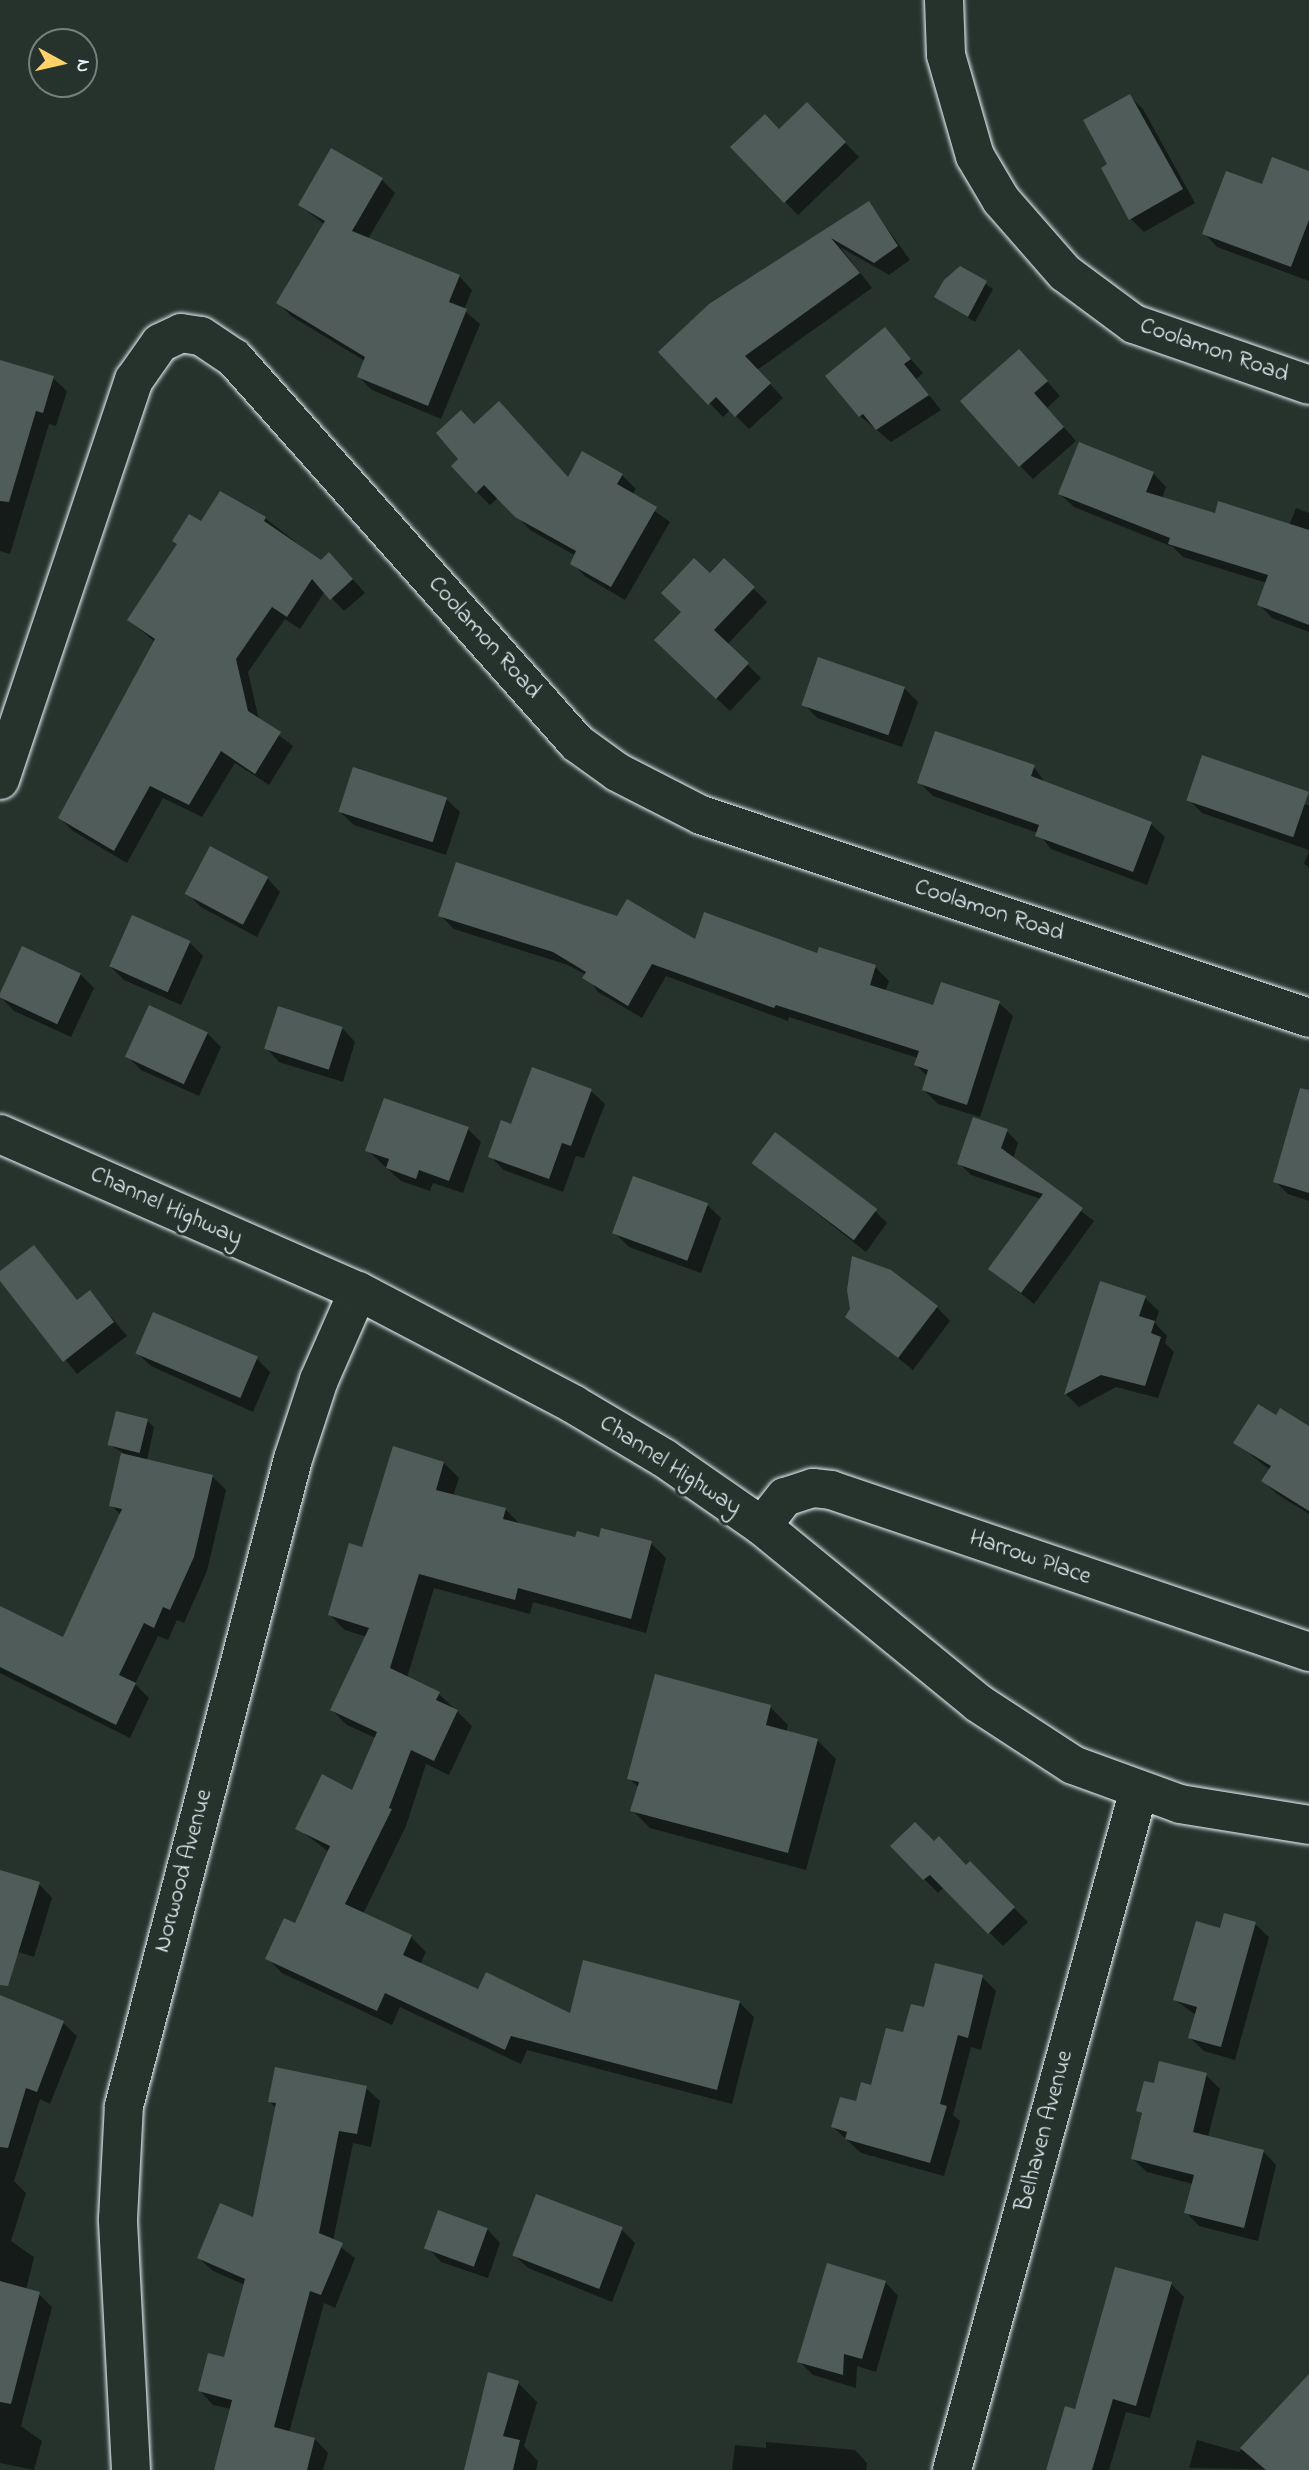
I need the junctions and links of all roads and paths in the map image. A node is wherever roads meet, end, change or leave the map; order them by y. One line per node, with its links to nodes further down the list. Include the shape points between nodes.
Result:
1 (944, 0): 2 (street, Coolamon Road, via 946,55 958,111 975,156 1001,200 1056,264 1134,324)
2 (1309, 385)
3 (0, 780): 4 (street, Coolamon Road, via 134,380 160,342 181,333 201,336 234,358 577,743 617,772 701,815)
4 (1309, 1018)
5 (0, 1134): 6 (street, Channel Highway)
6 (358, 1291): 7 (street, Channel Highway, via 573,1404 664,1458); 11 (street, Norwood Avenue, via 319,1380 293,1460 124,2106 118,2219)
7 (762, 1527): 8 (street, Harrow Place, via 785,1497 813,1488 831,1490); 9 (street, Channel Highway, via 978,1703 1073,1765)
8 (1309, 1652)
9 (1138, 1793): 10 (street, Channel Highway, via 1214,1811); 12 (street, Belhaven Avenue)
10 (1309, 1825)
11 (131, 2470)
12 (952, 2470)

